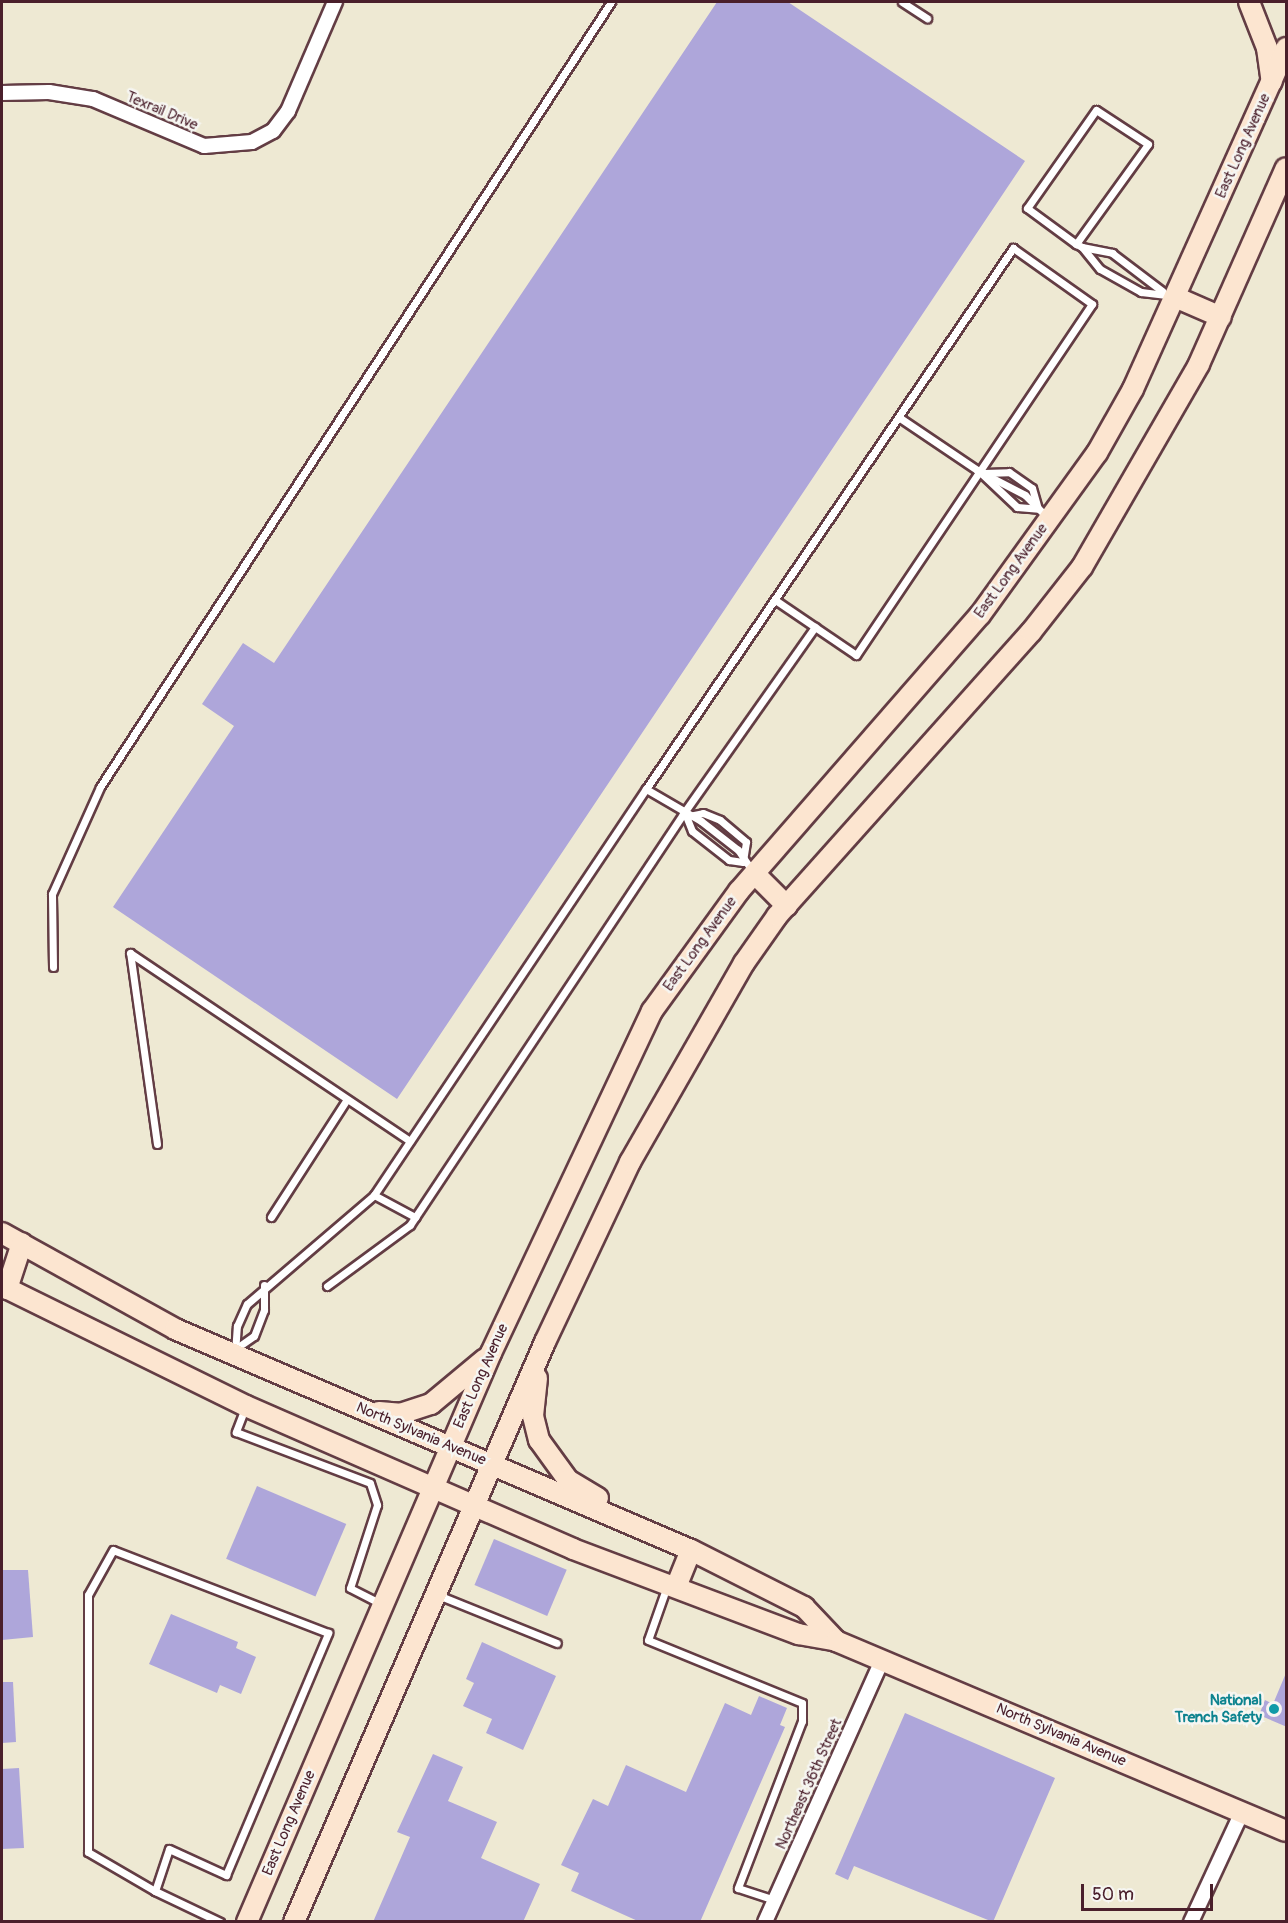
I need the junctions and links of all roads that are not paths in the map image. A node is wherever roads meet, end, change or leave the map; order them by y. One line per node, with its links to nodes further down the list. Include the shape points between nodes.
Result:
1 (335, 2): 8 (street, Texrail Drive, via 288,111 273,130 252,142 204,146 82,96)
2 (611, 2): 22 (lane, via 100,787 52,894)
3 (902, 2): 5 (lane)
4 (1249, 2): 7 (main road, via 1266,48)
5 (927, 18)
6 (1287, 48): 7 (main road, East Long Avenue)
7 (1272, 82): 11 (main road, East Long Avenue)
8 (2, 93)
9 (1287, 168): 12 (main road)
10 (1079, 245): 10 (lane, via 1027,208 1096,110 1148,144); 11 (lane, via 1112,254 1152,278); 11 (lane, via 1100,269 1141,292)
11 (1169, 294): 12 (main road); 15 (main road, East Long Avenue, via 1133,389)
12 (1221, 317): 21 (main road, via 1110,524 1070,586)
13 (900, 418): 14 (lane); 14 (lane, via 1013,249 1092,304); 16 (lane)
14 (979, 472): 15 (lane, via 1002,480); 15 (lane, via 994,491 1017,507); 17 (lane, via 856,654)
15 (1043, 514): 20 (main road, East Long Avenue, via 980,615)
16 (775, 600): 17 (lane); 18 (lane)
17 (815, 627): 19 (lane)
18 (646, 789): 19 (lane); 24 (lane)
19 (685, 815): 20 (lane, via 738,850); 20 (lane, via 692,831 729,860); 20 (lane, via 703,813 720,820 746,842); 27 (lane)
20 (749, 868): 21 (main road); 36 (main road, East Long Avenue, via 652,1011)
21 (787, 906): 34 (main road, via 744,963 630,1162)
22 (53, 967)
23 (347, 1099): 24 (lane); 25 (lane, via 130,953); 28 (lane)
24 (410, 1141): 26 (lane)
25 (157, 1144)
26 (374, 1196): 27 (lane); 31 (lane)
27 (415, 1217): 32 (lane)
28 (271, 1218)
29 (2, 1233): 30 (main road, North Sylvania Avenue)
30 (22, 1243): 33 (main road); 35 (main road, North Sylvania Avenue, via 95,1289)
31 (264, 1286): 35 (lane, via 240,1319); 35 (lane, via 264,1310 254,1335)
32 (327, 1287)
33 (3, 1292): 37 (main road, North Sylvania Avenue)
34 (546, 1342): 40 (main road); 43 (main road, via 533,1416 550,1462 568,1480)
35 (236, 1351): 38 (main road, North Sylvania Avenue)
36 (491, 1353): 38 (main road, via 431,1404 400,1414); 39 (main road, East Long Avenue)
37 (246, 1406): 41 (main road, North Sylvania Avenue); 47 (lane, via 236,1432 370,1483 377,1505 350,1588)
38 (367, 1411): 39 (main road, North Sylvania Avenue)
39 (450, 1446): 40 (main road, North Sylvania Avenue); 41 (main road, East Long Avenue)
40 (493, 1464): 42 (main road); 43 (main road, North Sylvania Avenue)
41 (433, 1485): 42 (main road, North Sylvania Avenue); 47 (main road, East Long Avenue)
42 (474, 1506): 45 (main road, North Sylvania Avenue); 46 (main road)
43 (673, 1542): 44 (main road, North Sylvania Avenue)
44 (691, 1550): 45 (main road); 48 (main road, North Sylvania Avenue, via 804,1607)
45 (672, 1585): 48 (main road, North Sylvania Avenue, via 798,1634); 54 (lane, via 648,1640 802,1703 802,1721 738,1888)
46 (435, 1594): 49 (lane); 57 (main road)
47 (382, 1604): 56 (main road, East Long Avenue)
48 (836, 1641): 50 (main road, North Sylvania Avenue)
49 (556, 1643)
50 (882, 1660): 51 (main road, North Sylvania Avenue); 54 (street, Northeast 36th Street)
51 (1242, 1812): 52 (main road, North Sylvania Avenue); 59 (street)
52 (1287, 1831)
53 (155, 1891): 53 (lane, via 169,1849 226,1875 328,1633 113,1550 88,1595 88,1852); 55 (lane)
54 (775, 1900): 58 (street, Northeast 36th Street)
55 (220, 1922)
56 (247, 1922)
57 (294, 1922)
58 (765, 1922)
59 (1191, 1922)

